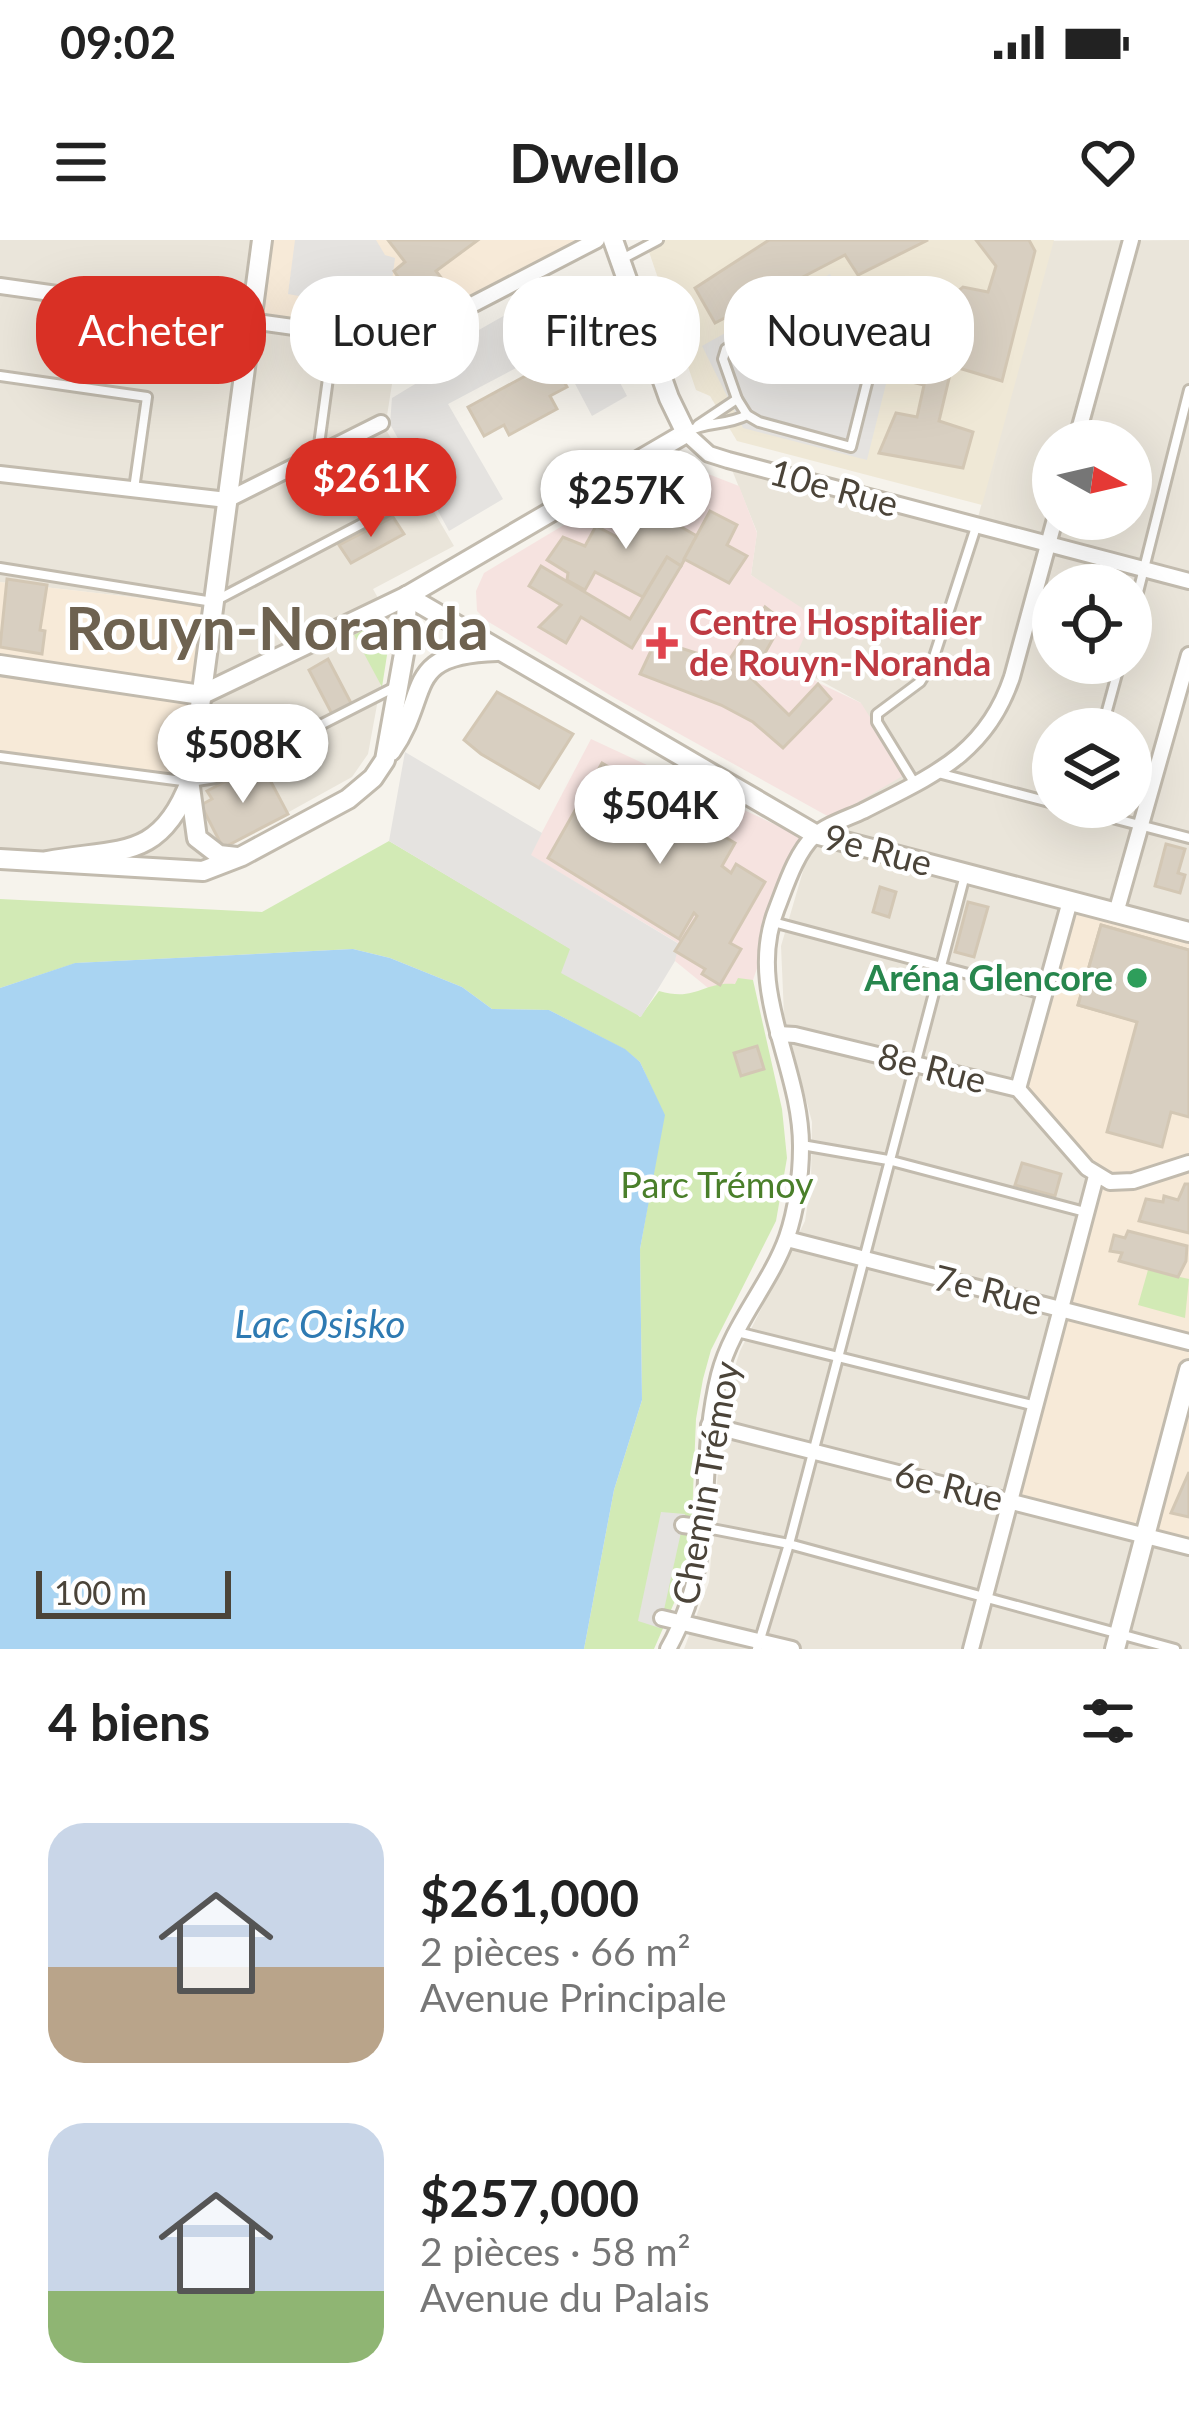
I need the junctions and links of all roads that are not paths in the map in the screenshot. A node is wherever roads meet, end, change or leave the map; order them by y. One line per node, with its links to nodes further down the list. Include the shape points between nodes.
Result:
1 (262, 240): 7 (street)
2 (597, 240): 10 (street)
3 (613, 240): 6 (street)
4 (658, 240): 6 (lane)
5 (1131, 240): 19 (street)
6 (620, 260): 21 (street)
7 (257, 276)
8 (0, 286): 9 (street)
9 (36, 291)
10 (479, 301)
11 (0, 376): 24 (lane, via 147,397)
12 (242, 384): 25 (street)
13 (327, 384): 22 (lane)
14 (731, 384): 17 (lane)
15 (868, 384): 18 (lane, via 851,447)
16 (1189, 390): 31 (lane)
17 (737, 399): 18 (lane); 21 (lane)
18 (747, 415): 21 (lane)
19 (1082, 420)
20 (381, 424): 22 (street)
21 (686, 433): 27 (street, 10e Rue, via 709,454); 35 (street)
22 (318, 453): 25 (street)
23 (0, 474): 24 (street)
24 (134, 489): 25 (street)
25 (227, 500): 36 (street)
26 (398, 506): 36 (lane)
27 (976, 525): 29 (street, 10e Rue); 46 (lane, via 932,663 878,714)
28 (1049, 540): 29 (street)
29 (1048, 544): 30 (street, 10e Rue); 44 (street, via 1004,702 963,756)
30 (1125, 564)
31 (1145, 564)
32 (0, 568): 36 (lane)
33 (1152, 571): 34 (street, 10e Rue)
34 (1189, 581)
35 (407, 596): 37 (street, 9e Rue); 40 (street); 41 (street)
36 (213, 602): 41 (street)
37 (500, 651): 43 (street, via 446,658 429,669 407,729); 51 (street, 9e Rue)
38 (1189, 655): 47 (street)
39 (0, 665): 41 (street)
40 (399, 686): 43 (street); 45 (lane, via 216,778)
41 (201, 695): 45 (street)
42 (0, 757): 45 (lane)
43 (385, 760): 53 (street, via 348,799)
44 (938, 772): 46 (street); 48 (lane)
45 (190, 782): 53 (street, via 197,838 219,855); 55 (street, via 178,812 147,843)
46 (915, 784): 51 (street)
47 (1152, 787)
48 (1032, 797)
49 (1140, 828): 58 (street)
50 (1149, 828): 52 (lane)
51 (815, 834): 56 (street, 9e Rue); 59 (street, Chemin Trémoy)
52 (1189, 838)
53 (242, 856): 55 (street, via 191,873)
54 (0, 859): 55 (street)
55 (47, 861)
56 (965, 873): 57 (street, 9e Rue); 61 (lane)
57 (1070, 901): 58 (street, 9e Rue); 62 (street)
58 (1116, 913): 60 (street, 9e Rue)
59 (772, 922): 61 (lane); 63 (street, Chemin Trémoy, via 766,968)
60 (1189, 932)
61 (940, 965): 62 (lane); 64 (lane)
62 (1044, 994): 65 (street)
63 (778, 1034): 64 (street, 8e Rue); 66 (street, Chemin Trémoy)
64 (914, 1064): 65 (street, 8e Rue); 67 (lane)
65 (1018, 1089): 69 (street, 8e Rue)
66 (802, 1145): 67 (lane); 71 (street, Chemin Trémoy)
67 (888, 1160): 70 (lane); 72 (lane)
68 (1189, 1163): 69 (street, via 1125,1182)
69 (1096, 1176): 70 (street)
70 (1086, 1213): 73 (street)
71 (787, 1239): 72 (street, 7e Rue); 74 (street, Chemin Trémoy)
72 (862, 1258): 73 (street, 7e Rue); 76 (lane)
73 (1061, 1309): 75 (street, 7e Rue); 78 (street)
74 (735, 1331): 76 (lane); 79 (street, Chemin Trémoy)
75 (1189, 1342)
76 (839, 1354): 78 (lane); 80 (lane)
77 (1189, 1370): 84 (street)
78 (1036, 1406): 81 (street)
79 (710, 1425): 80 (street, 6e Rue); 83 (street, Chemin Trémoy)
80 (814, 1452): 81 (street, 6e Rue); 85 (lane)
81 (1010, 1502): 84 (street, 6e Rue); 87 (street)
82 (683, 1525): 83 (street)
83 (706, 1528): 85 (lane); 89 (street, Chemin Trémoy)
84 (1145, 1536): 86 (street, 6e Rue); 90 (street)
85 (789, 1544): 87 (lane); 91 (lane)
86 (1189, 1547)
87 (986, 1595): 90 (lane); 94 (street)
88 (662, 1618): 89 (street)
89 (682, 1622): 91 (street); 92 (street, Chemin Trémoy)
90 (1117, 1642): 95 (lane)
91 (758, 1645): 93 (street)
92 (668, 1649)
93 (792, 1649)
94 (971, 1649)
95 (1175, 1649)

